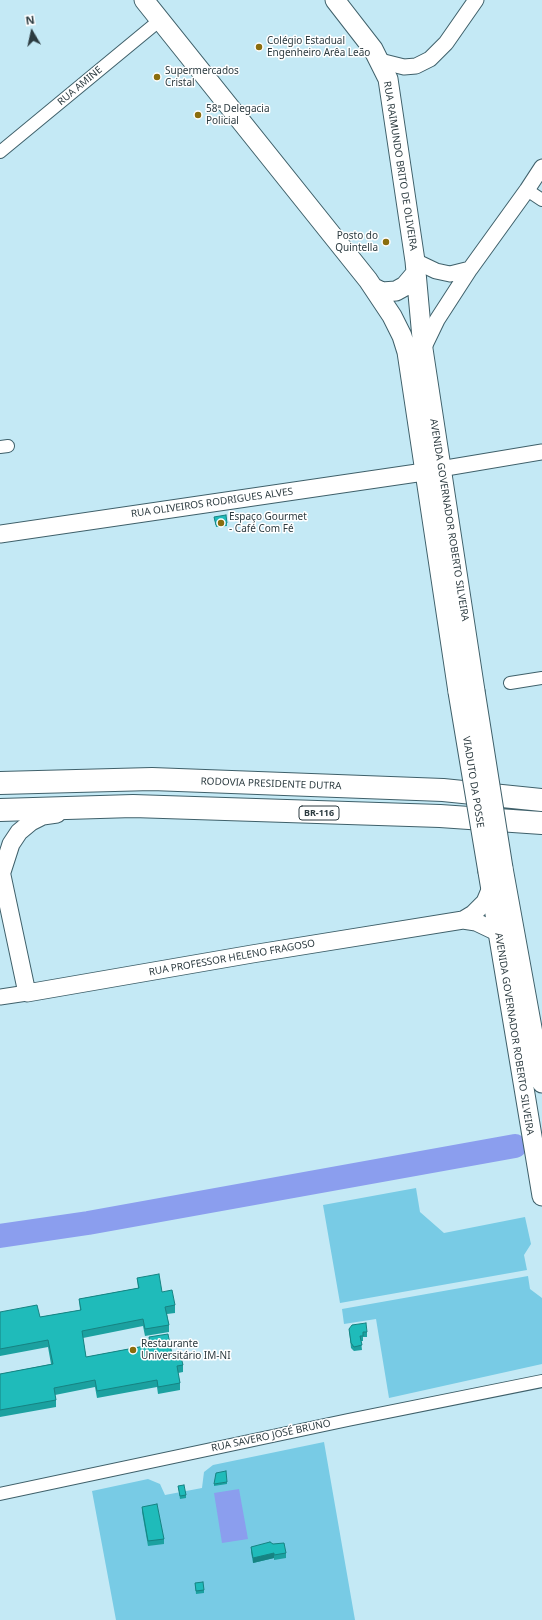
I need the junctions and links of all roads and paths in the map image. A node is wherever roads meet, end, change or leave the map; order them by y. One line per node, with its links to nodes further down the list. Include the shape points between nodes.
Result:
1 (144, 0): 4 (main road)
2 (335, 0): 5 (main road, RUA RAIMUNDO BRITO DE OLIVEIRA)
3 (476, 0): 5 (street, via 446,43 430,59 416,66 404,67)
4 (160, 20): 6 (street, RUA AMINE); 12 (main road)
5 (380, 61): 10 (main road, RUA RAIMUNDO BRITO DE OLIVEIRA, via 388,79 392,99)
6 (0, 152)
7 (542, 167): 8 (street)
8 (527, 190): 9 (street); 11 (street)
9 (542, 200)
10 (415, 267): 11 (street, via 450,274); 12 (main road, via 405,286 396,291 382,292); 13 (main road, RUA RAIMUNDO BRITO DE OLIVEIRA)
11 (470, 269): 13 (street)
12 (374, 288): 13 (main road)
13 (415, 350): 15 (main road, AVENIDA GOVERNADOR ROBERTO SILVEIRA)
14 (542, 452): 15 (street, RUA OLIVEIROS RODRIGUES ALVES)
15 (432, 470): 16 (main road, RUA OLIVEIROS RODRIGUES ALVES); 19 (main road, AVENIDA GOVERNADOR ROBERTO SILVEIRA)
16 (0, 534)
17 (542, 678): 18 (street)
18 (510, 683)
19 (466, 692): 26 (main road, VIADUTO DA POSSE, bridge)
20 (5, 781): 21 (highway, RODOVIA PRESIDENTE DUTRA, via 152,779 443,790)
21 (542, 800)
22 (95, 806): 23 (highway, BR-116); 24 (highway, BR-116, via 440,816); 25 (main road, via 43,816 25,826 11,844)
23 (0, 810)
24 (542, 824)
25 (1, 869): 29 (main road)
26 (494, 877): 27 (main road, RUA PROFESSOR HELENO FRAGOSO, via 485,902); 28 (main road, AVENIDA GOVERNADOR ROBERTO SILVEIRA); 31 (main road, AVENIDA GOVERNADOR ROBERTO SILVEIRA)
27 (463, 920): 28 (main road, RUA PROFESSOR HELENO FRAGOSO, via 476,922); 29 (main road, RUA PROFESSOR HELENO FRAGOSO)
28 (497, 932): 32 (main road, AVENIDA GOVERNADOR ROBERTO SILVEIRA)
29 (27, 993): 30 (street, RUA PROFESSOR HELENO FRAGOSO)
30 (0, 997)
31 (542, 1083)
32 (542, 1196)
33 (542, 1381): 34 (street, RUA SAVERO JOSÉ BRUNO)
34 (0, 1494)

